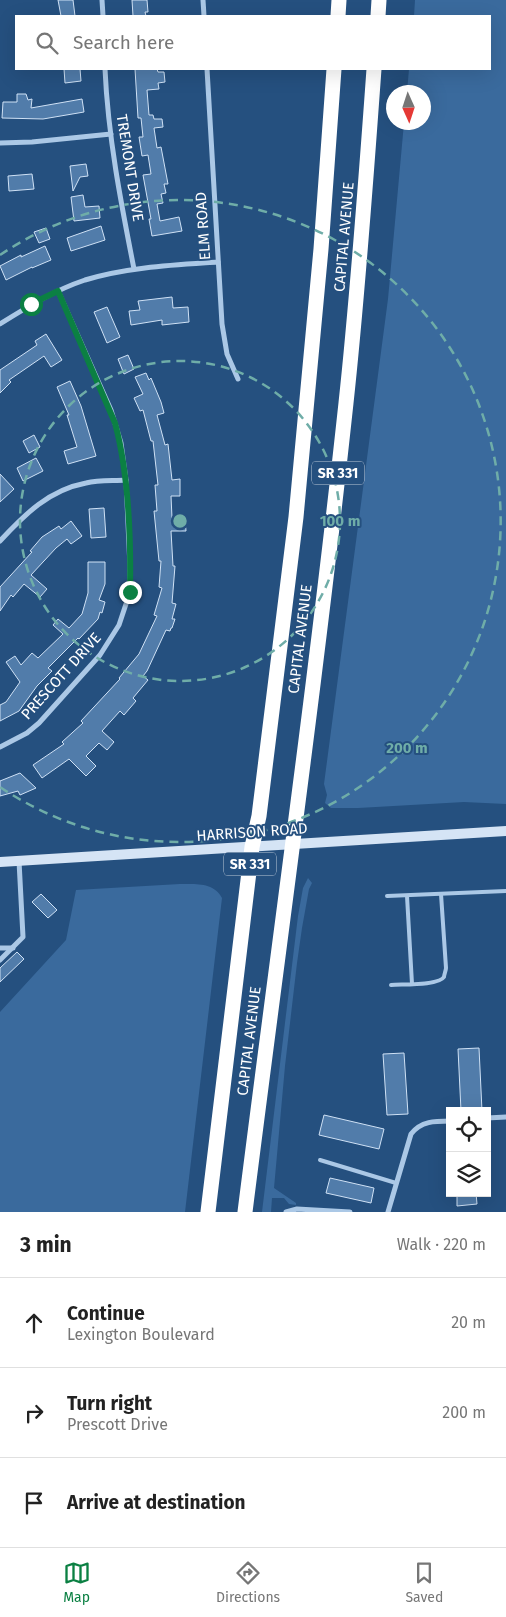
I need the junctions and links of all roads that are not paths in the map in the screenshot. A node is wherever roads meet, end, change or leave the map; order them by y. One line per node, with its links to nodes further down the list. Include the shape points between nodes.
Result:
1 (102, 0): 5 (street)
2 (203, 0): 6 (street)
3 (339, 0): 7 (highway)
4 (379, 0): 8 (highway)
5 (103, 15)
6 (204, 15)
7 (338, 15)
8 (378, 15)
9 (105, 70): 13 (street, TREMONT DRIVE)
10 (207, 70): 15 (street, ELM ROAD)
11 (334, 70): 25 (highway, CAPITAL AVENUE / SR 331, via 296,517 260,816)
12 (374, 70): 24 (highway, CAPITAL AVENUE / SR 331, via 346,402)
13 (111, 134): 14 (street); 16 (street, TREMONT DRIVE)
14 (0, 143)
15 (218, 262): 16 (street); 19 (street, ELM ROAD, via 227,354)
16 (134, 270): 17 (street, via 84,280)
17 (58, 291): 18 (street); 20 (street, PRESCOTT DRIVE, via 111,410 121,443)
18 (0, 324)
19 (238, 379)
20 (126, 480): 21 (street, via 88,482 53,494 26,514); 22 (street, PRESCOTT DRIVE, via 130,592 119,625 100,655 40,722)
21 (0, 541)
22 (0, 747)
23 (506, 831): 24 (street, HARRISON ROAD)
24 (293, 844): 25 (street, HARRISON ROAD); 44 (highway, CAPITAL AVENUE / SR 331)
25 (252, 847): 26 (street, HARRISON ROAD); 43 (highway, CAPITAL AVENUE / SR 331)
26 (19, 861): 27 (street, HARRISON ROAD); 33 (street, via 23,937)
27 (0, 862)
28 (506, 891): 29 (lane)
29 (441, 894): 31 (lane); 35 (lane, via 444,976 439,981)
30 (387, 896): 31 (lane)
31 (407, 896): 35 (lane)
32 (0, 948): 33 (street)
33 (13, 948): 34 (street)
34 (0, 960)
35 (412, 984): 36 (lane)
36 (391, 985)
37 (506, 1117): 38 (street)
38 (491, 1118)
39 (446, 1121): 41 (street, via 415,1128)
40 (320, 1160): 41 (lane)
41 (396, 1183): 47 (street)
42 (325, 1211): 45 (street, via 297,1209); 46 (street)
43 (208, 1212)
44 (245, 1212)
45 (286, 1212)
46 (350, 1212)
47 (388, 1212)

